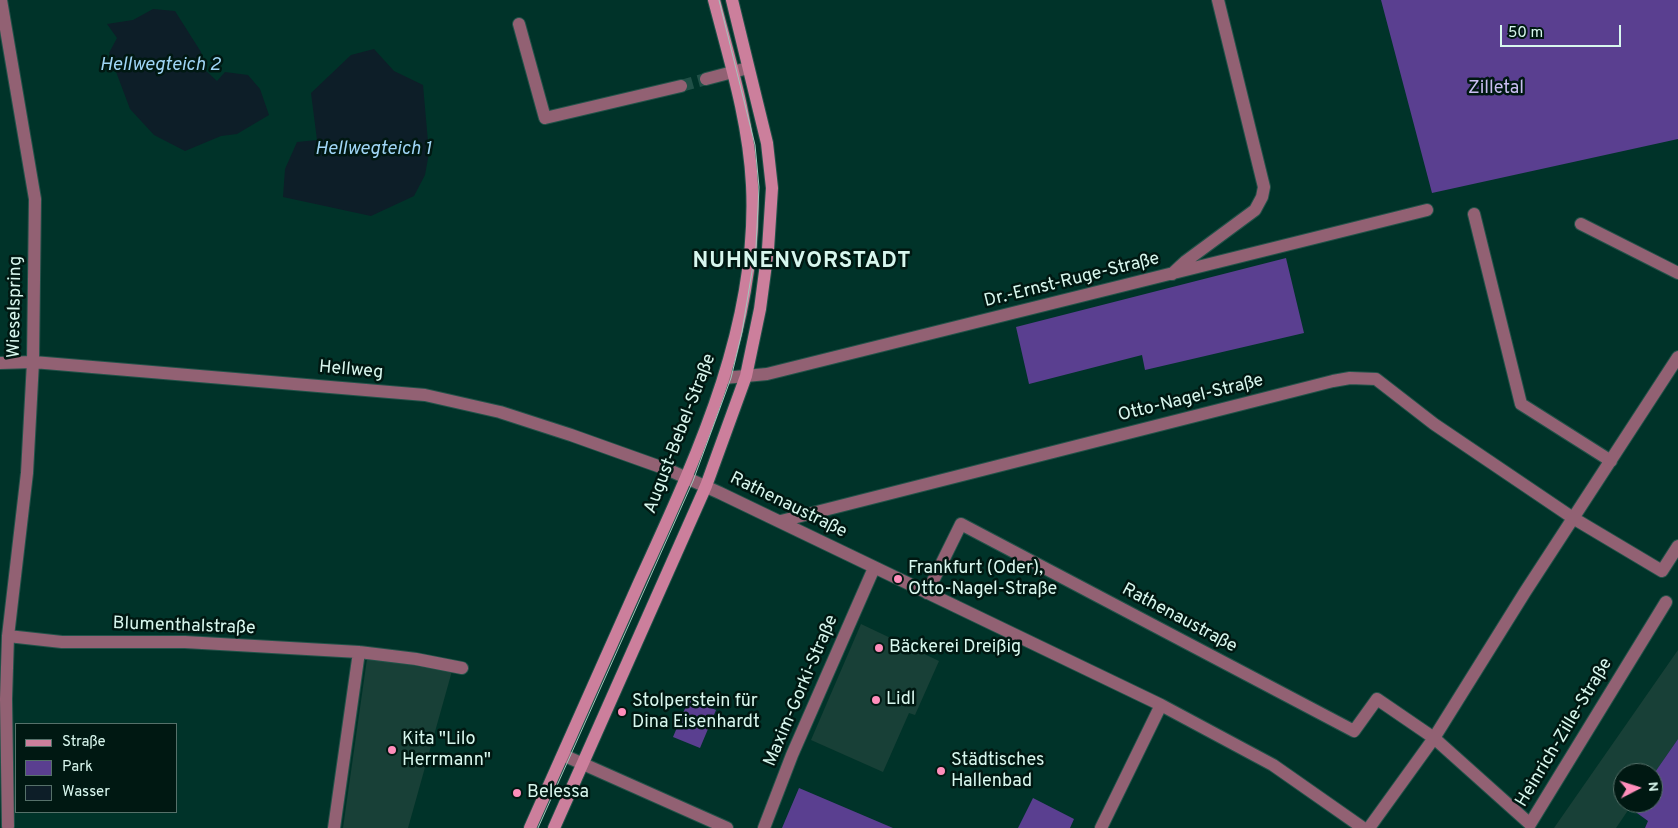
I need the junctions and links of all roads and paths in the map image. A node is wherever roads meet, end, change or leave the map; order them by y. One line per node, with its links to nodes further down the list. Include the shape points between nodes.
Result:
1 (1, 0): 16 (street, Wieselspring, via 35,199)
2 (714, 0): 7 (street, August-Bebel-Straße)
3 (732, 0): 6 (street)
4 (1218, 0): 14 (street, via 1264,187 1255,210)
5 (519, 24): 9 (street, via 545,118)
6 (748, 68): 7 (street); 19 (street, via 767,143 772,188 760,309)
7 (732, 73): 8 (street); 20 (street, August-Bebel-Straße, via 749,146 751,246 742,305)
8 (706, 79)
9 (681, 86)
10 (1427, 210): 14 (street, Dr.-Ernst-Ruge-Straße)
11 (1474, 214): 21 (street, via 1521,404)
12 (1581, 224): 13 (street)
13 (1678, 273)
14 (1172, 274): 19 (street, Dr.-Ernst-Ruge-Straße, via 767,374)
15 (1678, 357): 18 (street)
16 (33, 362): 17 (street, Hellweg); 22 (street, Hellweg, via 425,395 524,419); 30 (street, Wieselspring, via 27,473)
17 (0, 363)
18 (1674, 370): 21 (street)
19 (746, 376): 20 (street, Dr.-Ernst-Ruge-Straße); 23 (street)
20 (724, 378): 22 (street, August-Bebel-Straße)
21 (1611, 461): 24 (street)
22 (687, 478): 23 (street, Rathenaustraße); 36 (street, August-Bebel-Straße)
23 (706, 486): 25 (street, Rathenaustraße); 37 (street)
24 (1573, 518): 25 (street, Otto-Nagel-Straße, via 1434,424 1376,379 1350,378); 26 (street, via 1662,571); 35 (street)
25 (782, 521): 27 (street, Rathenaustraße)
26 (1678, 546)
27 (874, 568): 28 (street, Rathenaustraße); 43 (street, Maxim-Gorki-Straße, via 792,755)
28 (927, 593): 34 (street, Rathenaustraße); 35 (street, Rathenaustraße, via 961,524 1354,731 1377,700)
29 (1666, 602): 35 (street, Heinrich-Zille-Straße, via 1530,824)
30 (6, 603): 31 (street, Wieselspring)
31 (8, 636): 32 (street, Blumenthalstraße, via 62,642 184,642); 38 (street, Wieselspring)
32 (359, 652): 33 (street, Blumenthalstraße); 39 (street)
33 (462, 668)
34 (1160, 705): 44 (street); 45 (street, Rathenaustraße, via 1273,765)
35 (1434, 738): 46 (street)
36 (562, 755): 37 (street); 40 (street, August-Bebel-Straße)
37 (582, 764): 41 (street); 42 (street)
38 (8, 826)
39 (334, 828)
40 (530, 828)
41 (554, 828)
42 (727, 828)
43 (764, 828)
44 (1102, 828)
45 (1362, 828)
46 (1369, 828)

